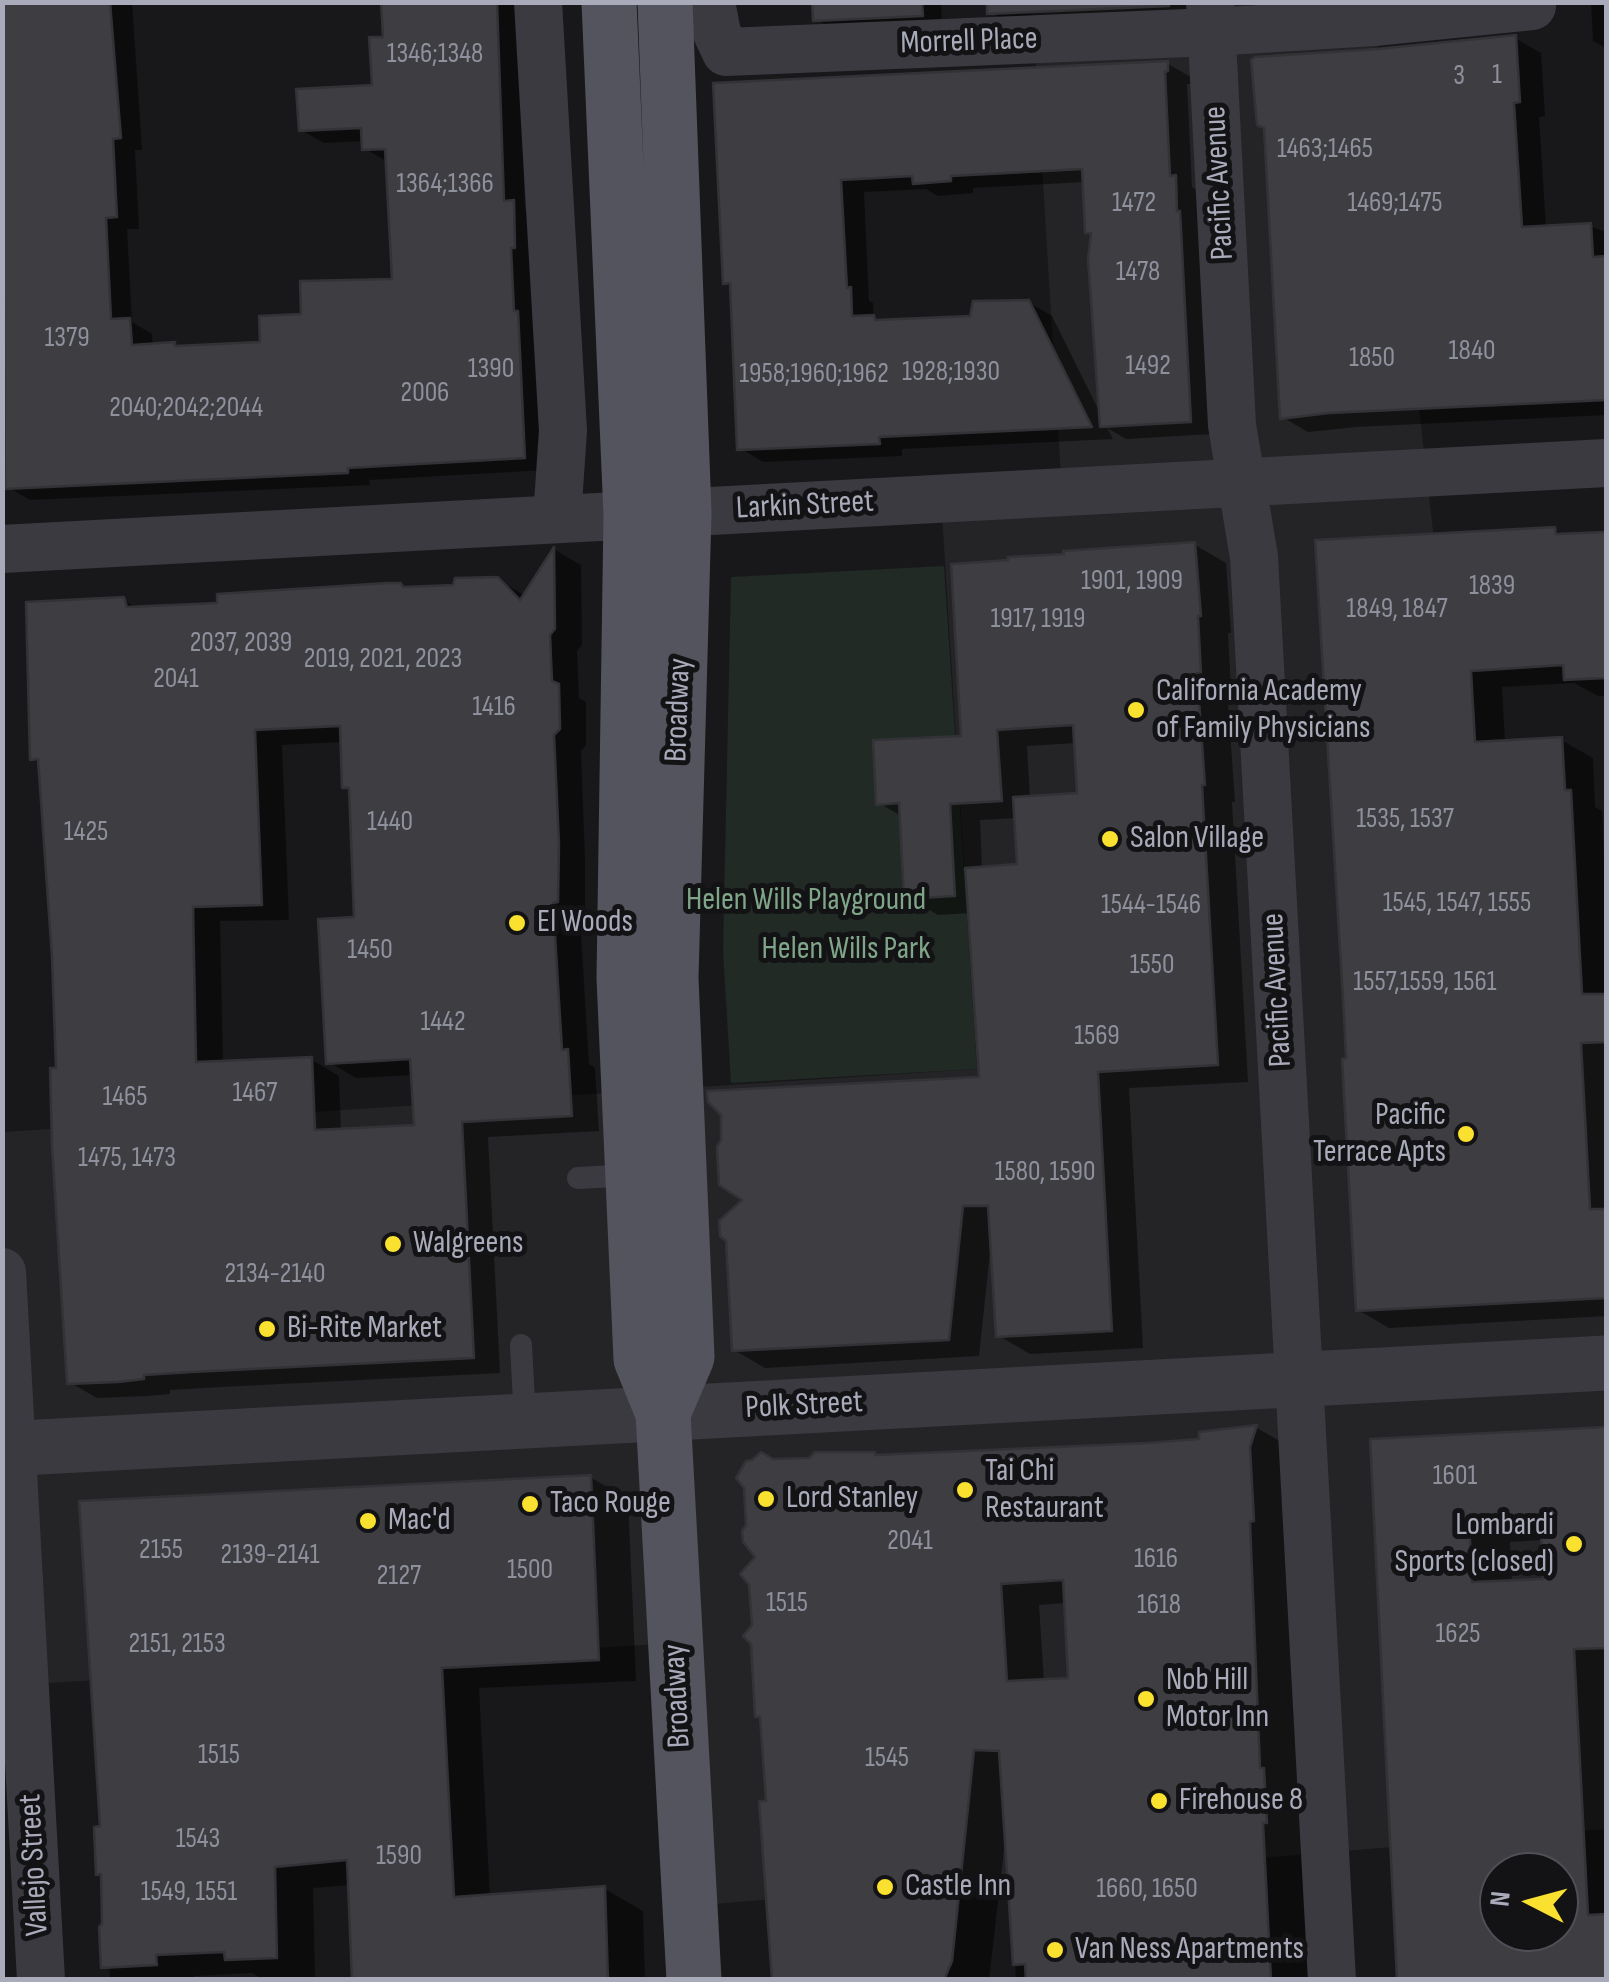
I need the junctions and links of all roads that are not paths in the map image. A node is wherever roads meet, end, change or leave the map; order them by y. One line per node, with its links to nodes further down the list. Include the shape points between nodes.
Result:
1 (538, 2): 10 (street, via 563,430)
2 (609, 2): 9 (main road, Broadway)
3 (665, 2): 9 (main road, Broadway)
4 (711, 2): 6 (street, Morrell Place, via 726,52)
5 (1532, 6): 6 (street, Morrell Place, via 1374,22)
6 (1211, 17): 8 (street, Pacific Avenue, via 1232,425)
7 (1606, 463): 8 (street, Larkin Street)
8 (1242, 482): 9 (street, Larkin Street); 17 (street, Pacific Avenue, via 1254,557)
9 (657, 514): 10 (street, Larkin Street); 12 (main road, Broadway, via 624,978); 18 (main road, Broadway, via 687,1357)
10 (556, 518): 11 (street, Larkin Street)
11 (2, 549)
12 (634, 1176): 13 (lane); 18 (main road, Broadway, via 641,1359)
13 (578, 1178)
14 (2, 1272): 20 (street, Vallejo Street)
15 (521, 1345): 19 (lane)
16 (1606, 1363): 17 (street, Polk Street)
17 (1299, 1380): 18 (street, Polk Street); 23 (street, Pacific Avenue)
18 (663, 1413): 19 (street, Polk Street); 22 (main road, Broadway)
19 (524, 1421): 20 (street, Polk Street)
20 (7, 1449): 21 (street, Vallejo Street)
21 (41, 1980)
22 (694, 1980)
23 (1332, 1980)

